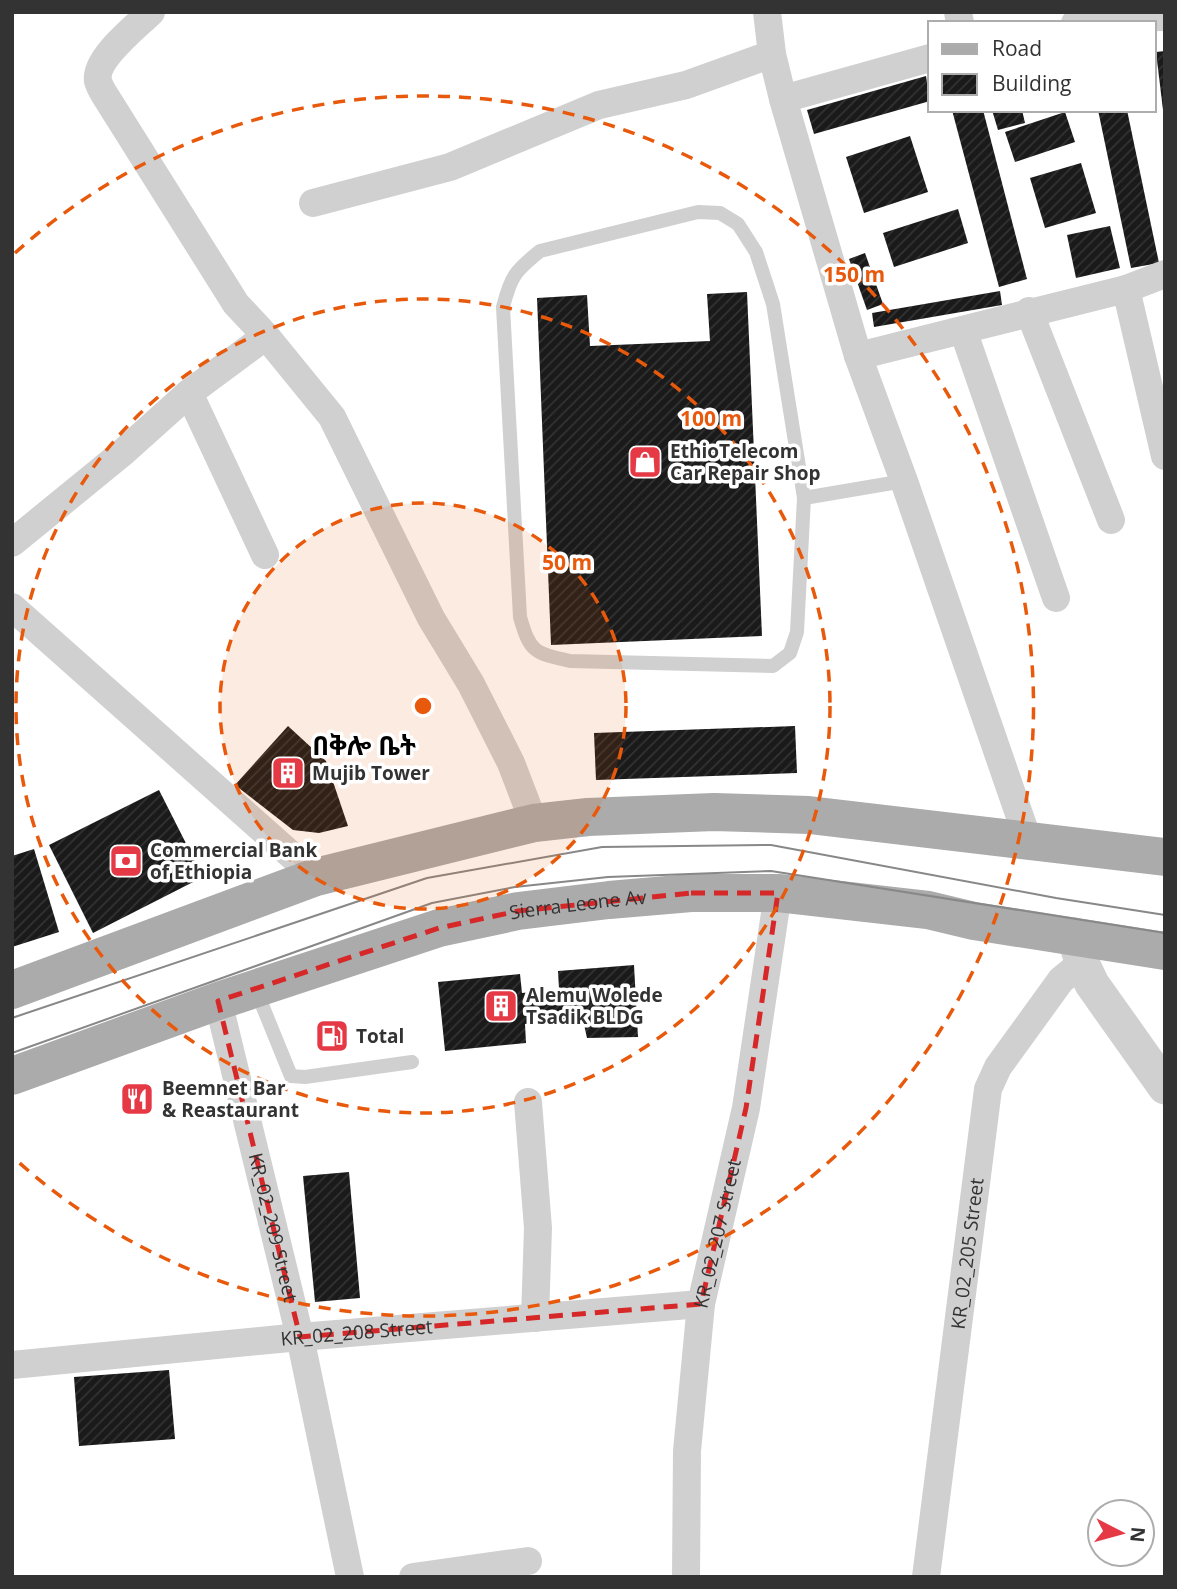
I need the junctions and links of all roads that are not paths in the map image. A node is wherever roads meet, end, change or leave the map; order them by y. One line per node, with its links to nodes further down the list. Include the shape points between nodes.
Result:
1 (151, 12): 13 (street, via 109,54 99,69 98,81 236,304)
2 (767, 12): 5 (street)
3 (1165, 17): 4 (street)
4 (1089, 18)
5 (772, 54): 7 (street); 8 (street, via 686,85 599,105 450,167)
6 (928, 59): 7 (street)
7 (783, 99): 14 (street)
8 (313, 203)
9 (1165, 274): 10 (street)
10 (1126, 289): 11 (street); 16 (street)
11 (1030, 311): 12 (street); 19 (street)
12 (963, 330): 14 (street); 22 (street)
13 (266, 336): 15 (street); 24 (street, via 332,417 425,607 511,763)
14 (858, 356): 17 (street)
15 (189, 393): 20 (street); 21 (street)
16 (1165, 456)
17 (904, 481): 18 (lane); 25 (street)
18 (804, 498): 18 (lane, via 797,632 790,653 773,666 570,661 543,655 527,643 520,617 503,307 510,280 540,251 698,212 720,212 738,224 756,252 773,304)
19 (1111, 520)
20 (12, 543)
21 (265, 555)
22 (1056, 598)
23 (16, 615): 27 (street)
24 (534, 823): 25 (main road, via 714,812 809,815); 27 (main road)
25 (1028, 840): 26 (main road)
26 (1165, 857)
27 (316, 877): 32 (main road)
28 (778, 893): 29 (main road, Sierra Leone Av, via 928,910); 31 (main road, Sierra Leone Av, via 691,893 518,911 439,928); 38 (street, KR_02_207 Street, via 746,1108)
29 (1078, 949): 30 (main road, Sierra Leone Av); 36 (street, via 1092,984); 46 (street, KR_02_205 Street, via 988,1089)
30 (1165, 951)
31 (256, 988): 33 (main road, Sierra Leone Av); 34 (lane, via 291,1076)
32 (12, 990)
33 (218, 1001): 35 (main road, Sierra Leone Av); 40 (street, KR_02_209 Street)
34 (412, 1062)
35 (12, 1076)
36 (1165, 1087)
37 (528, 1102): 39 (street, via 538,1228)
38 (701, 1304): 39 (street, KR_02_208 Street); 45 (street, KR_02_207 Street, via 687,1451)
39 (536, 1318): 40 (street, KR_02_208 Street)
40 (299, 1337): 41 (street, KR_02_208 Street); 43 (street, KR_02_209 Street)
41 (12, 1365)
42 (528, 1561): 44 (street)
43 (350, 1577)
44 (414, 1577)
45 (686, 1577)
46 (926, 1577)

